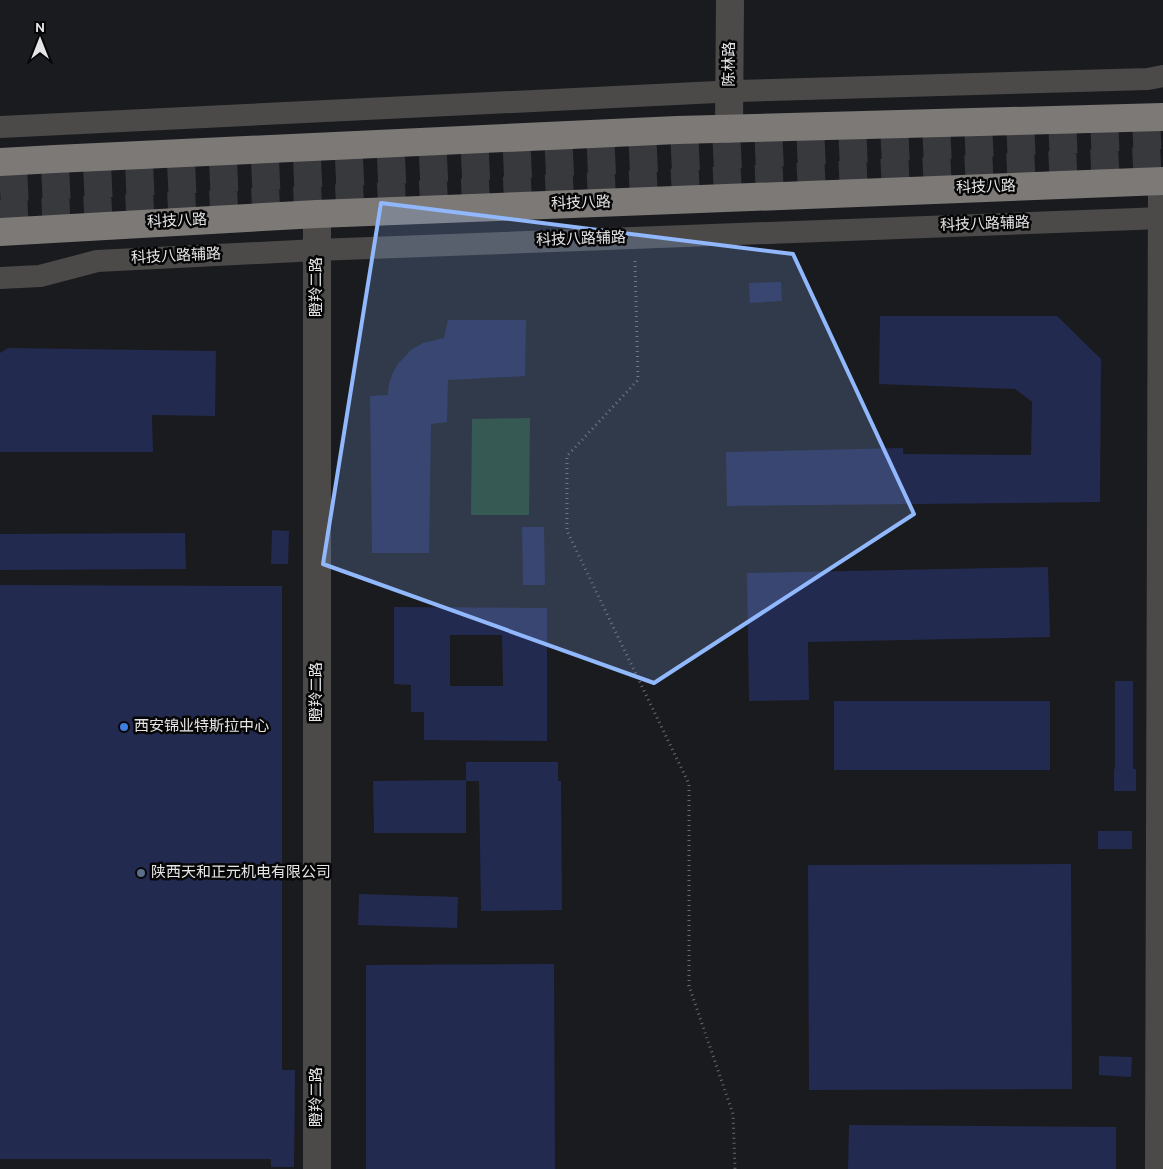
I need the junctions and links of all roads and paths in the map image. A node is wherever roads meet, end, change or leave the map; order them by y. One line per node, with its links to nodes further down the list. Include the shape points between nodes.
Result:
1 (730, 0): 3 (street, 陈林路)
2 (1163, 76): 3 (street)
3 (730, 91): 5 (street); 6 (street, 陈林路)
4 (1163, 117): 6 (main road)
5 (0, 127)
6 (729, 129): 7 (main road)
7 (0, 162)
8 (1162, 181): 9 (main road, 科技八路); 10 (street)
9 (317, 214): 11 (main road, 科技八路); 13 (street, 瞪羚二路)
10 (1162, 218): 12 (street, 科技八路辅路); 17 (street)
11 (0, 232)
12 (635, 238): 13 (street, 科技八路辅路); 16 (path, via 638,380 566,456 566,531 689,784 689,986 733,1114)
13 (317, 250): 14 (street, 科技八路辅路, via 97,261 40,276); 15 (street, 瞪羚二路)
14 (0, 278)
15 (318, 1169)
16 (735, 1169)
17 (1159, 1169)

